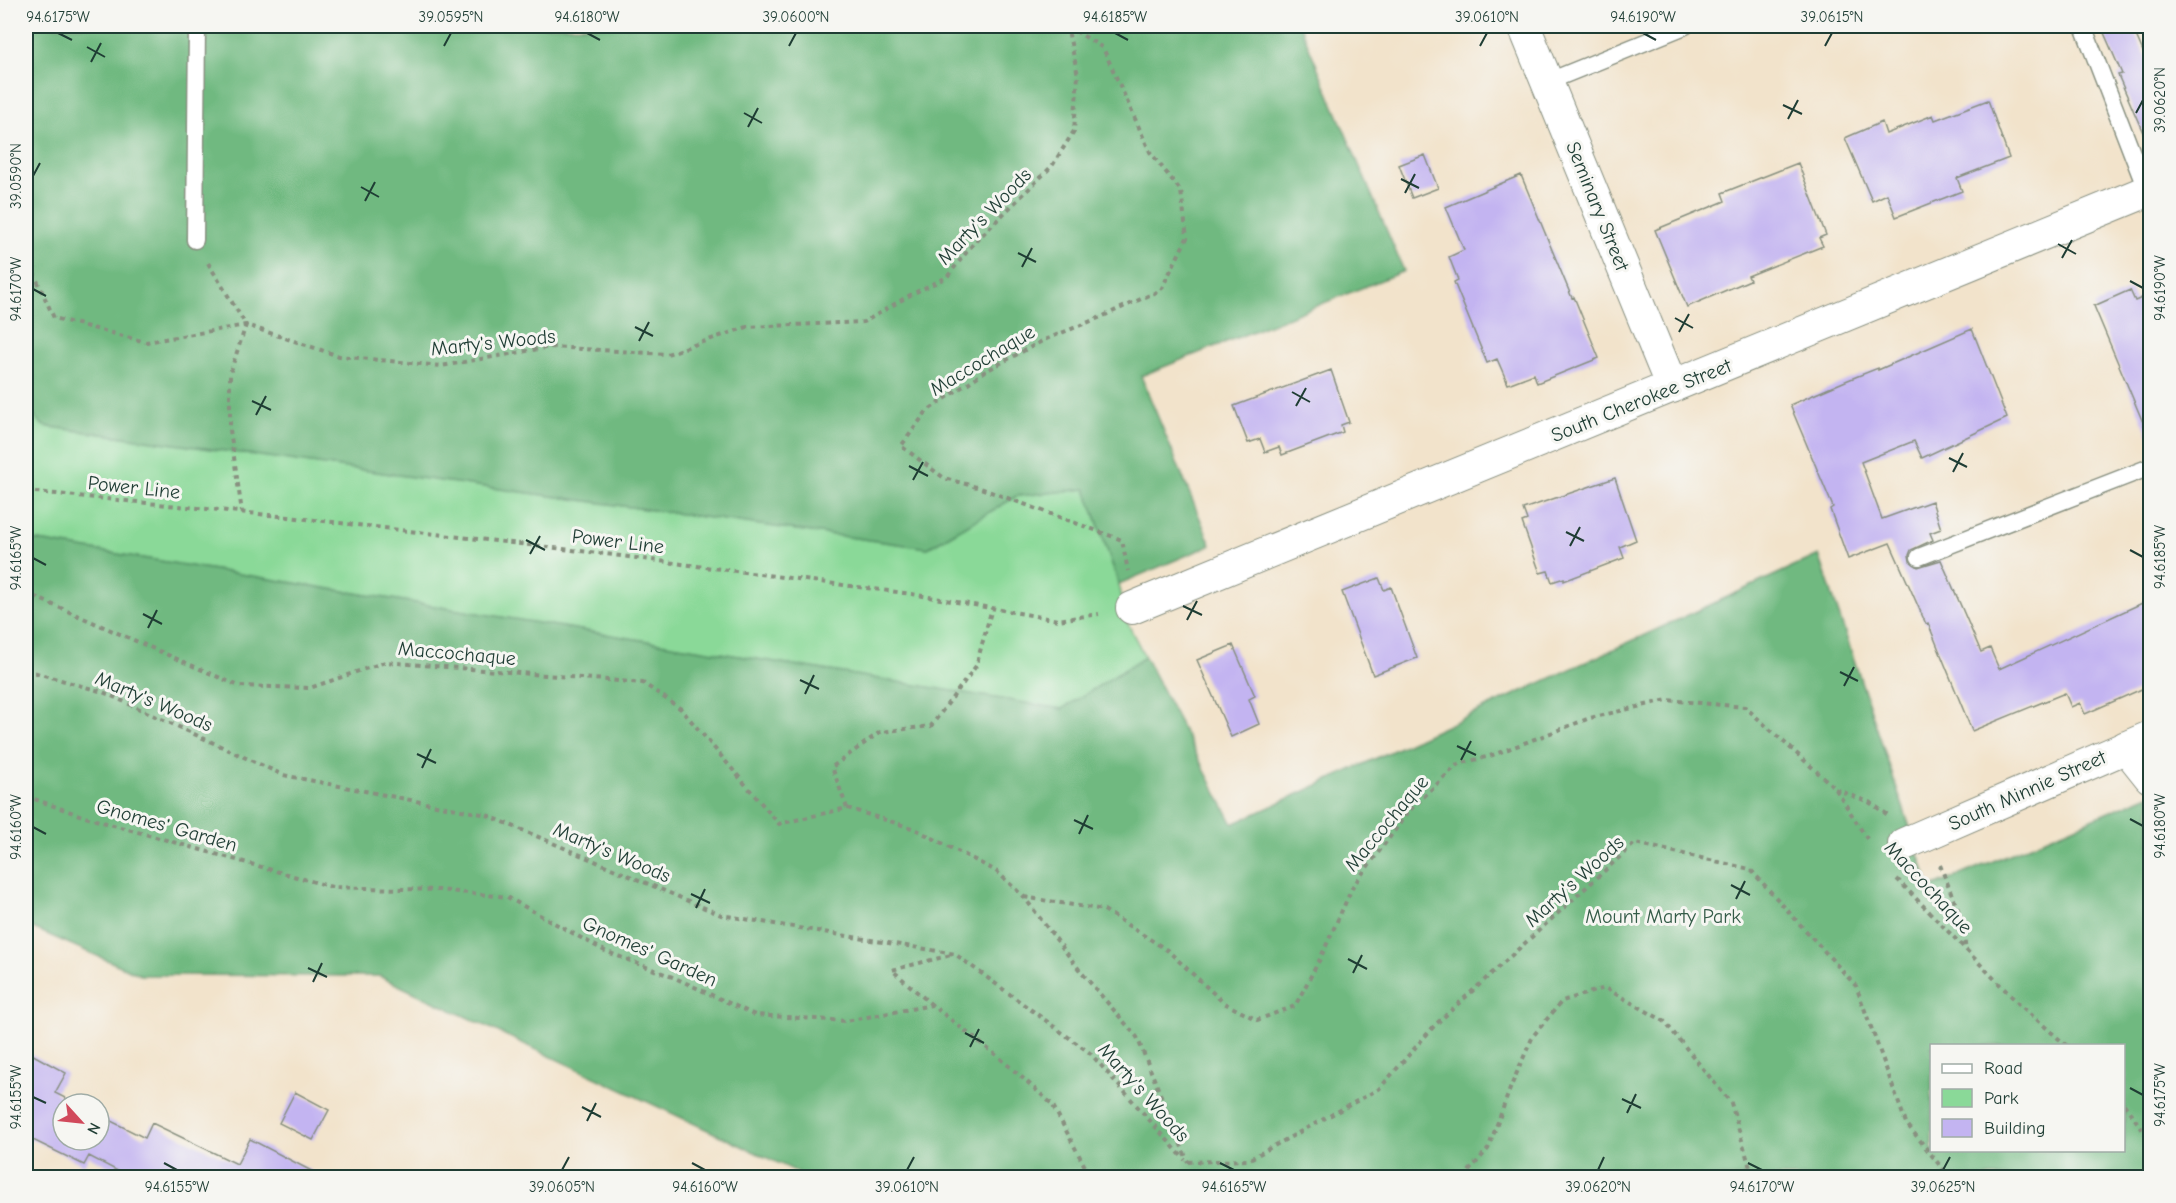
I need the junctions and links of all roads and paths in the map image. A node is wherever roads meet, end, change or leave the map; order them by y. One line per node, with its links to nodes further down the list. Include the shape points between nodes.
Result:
1 (197, 26): 8 (lane)
2 (1067, 26): 10 (path, Marty's Woods, via 1078,75 1074,131 1052,166 973,243 947,277 864,322 747,327 667,354 550,347 441,366 339,356); 18 (path, Maccochaque, via 1103,48 1150,152 1181,191 1187,238 1161,290 1044,340 984,372 927,411 901,446 944,478 1122,540)
3 (1524, 26): 6 (street, Seminary Street)
4 (1685, 26): 6 (lane)
5 (2083, 26): 7 (lane)
6 (1547, 82): 11 (street, Seminary Street)
7 (2149, 194): 11 (street, South Cherokee Street)
8 (195, 240): 10 (path)
9 (26, 256): 10 (path, Marty's Woods, via 54,318 146,342)
10 (246, 325): 14 (path, via 230,373 230,430)
11 (1672, 387): 18 (street, South Cherokee Street)
12 (2151, 467): 15 (lane)
13 (26, 491): 14 (path, Power Line)
14 (242, 512): 17 (path, Power Line, via 598,553 912,594)
15 (1919, 557)
16 (26, 593): 23 (path, Maccochaque, via 239,686 310,688 385,662 643,683 681,710 779,824)
17 (992, 609): 18 (path, Power Line, via 1058,620); 23 (path, via 975,666 931,726 880,732 832,767)
18 (1132, 609)
19 (26, 670): 28 (path, Marty's Woods, via 103,692 283,775 487,815 720,915)
20 (2138, 742): 21 (street); 24 (street, South Minnie Street)
21 (2151, 777)
22 (26, 796): 29 (path, Gnomes' Garden, via 128,830 332,887 439,890 507,897 605,951 755,1014 846,1021)
23 (847, 808): 27 (path, via 915,829 996,871)
24 (1904, 844)
25 (1870, 845): 27 (path, Maccochaque, via 1835,789 1745,707 1666,700 1590,718 1458,764 1411,810 1353,886 1295,1006 1257,1020 1224,1003 1167,950 1104,910)
26 (1891, 873): 30 (path, Maccochaque, via 2019,1004)
27 (1024, 897): 33 (path, via 1137,1037)
28 (955, 954): 29 (path, via 892,970); 33 (path, Marty's Woods, via 1090,1053)
29 (932, 1005): 34 (path, via 1052,1104)
30 (2065, 1044)
31 (2125, 1105): 32 (path)
32 (2151, 1140)
33 (1188, 1162): 37 (path, Marty's Woods, via 1248,1160 1379,1089 1435,1025 1635,843 1750,869 1856,986 1906,1123)
34 (1091, 1178)
35 (1463, 1178): 36 (path, via 1488,1149 1533,1036 1562,1001 1605,988 1664,1021 1731,1103)
36 (1753, 1178)
37 (1950, 1178)

